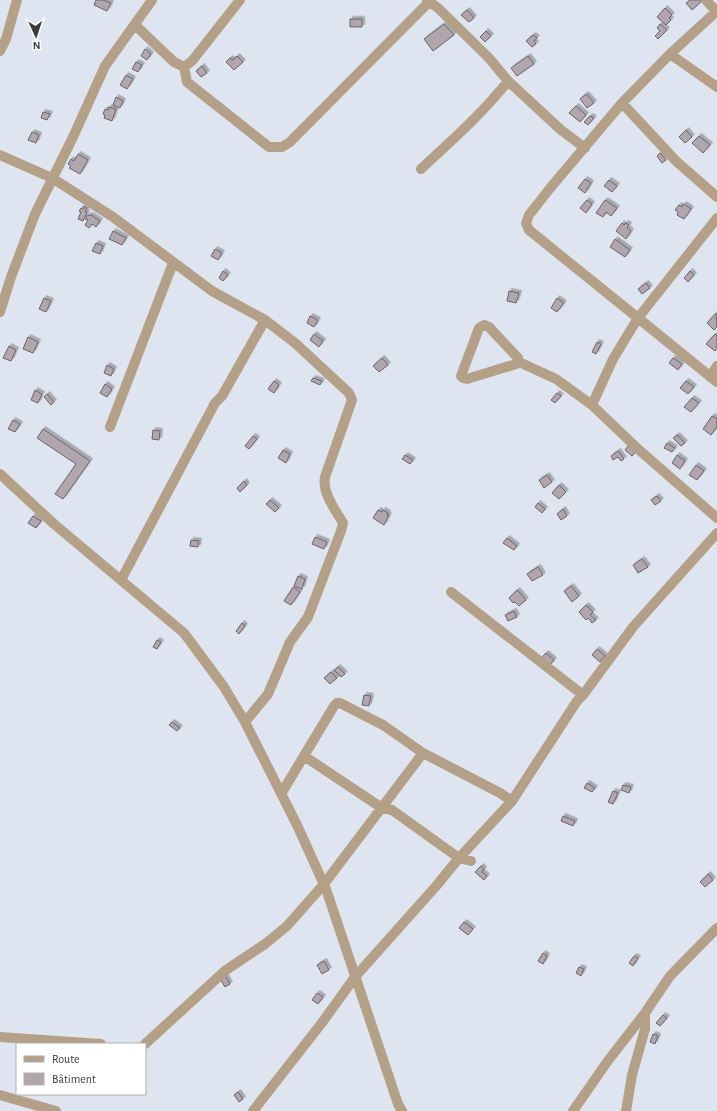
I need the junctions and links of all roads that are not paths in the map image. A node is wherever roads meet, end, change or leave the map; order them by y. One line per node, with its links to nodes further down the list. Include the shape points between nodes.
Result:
1 (17, 0): 8 (street)
2 (152, 0): 7 (street)
3 (240, 0): 11 (street, via 192,61)
4 (429, 0): 11 (street, via 290,142 282,147 269,148 187,82); 12 (street)
5 (706, 0): 6 (street)
6 (717, 12): 10 (street)
7 (135, 25): 11 (street, via 174,62); 18 (street, via 105,66)
8 (3, 39): 9 (street)
9 (0, 51)
10 (670, 54): 13 (street); 14 (street)
11 (184, 67)
12 (508, 80): 15 (street, via 561,130); 17 (street, via 479,115)
13 (717, 87)
14 (622, 103): 15 (street); 19 (street, via 676,161)
15 (585, 148): 24 (street, via 551,187 529,215 526,223 529,230)
16 (0, 155): 18 (street)
17 (420, 170)
18 (52, 178): 21 (street, via 113,217); 22 (street)
19 (717, 197)
20 (717, 218): 24 (street)
21 (174, 263): 25 (street, via 212,291); 30 (street)
22 (2, 298): 23 (street)
23 (0, 312)
24 (638, 318): 28 (street); 29 (street, via 613,359)
25 (265, 320): 34 (street, via 222,396 215,403); 37 (street, via 349,393 352,400 324,477 325,491 343,523 341,531 308,617 290,642 268,694)
26 (519, 362): 26 (street, via 466,379 461,376 479,328 484,325 489,326); 29 (street, via 556,379)
27 (717, 366): 28 (street)
28 (714, 379)
29 (592, 405): 32 (street)
30 (110, 427)
31 (0, 474): 34 (street, via 54,524)
32 (717, 518)
33 (717, 533): 36 (street, via 633,627)
34 (121, 580): 37 (street, via 184,633 224,687)
35 (451, 592): 36 (street)
36 (583, 695): 41 (street, via 576,701)
37 (245, 722): 40 (street)
38 (423, 753): 39 (street, via 383,725 337,703); 41 (street); 42 (street)
39 (304, 756): 40 (street); 42 (street)
40 (281, 794): 45 (street)
41 (512, 801): 43 (street)
42 (382, 808): 43 (street, via 392,810); 45 (street)
43 (459, 858): 44 (street); 47 (street)
44 (471, 861)
45 (324, 884): 47 (street); 51 (street, via 287,926 226,970)
46 (717, 928): 48 (street, via 670,976)
47 (355, 977): 53 (street); 55 (street, via 322,1024)
48 (645, 1013): 56 (street); 57 (street, via 645,1029 632,1076)
49 (0, 1036): 50 (street)
50 (88, 1043)
51 (146, 1043)
52 (0, 1095): 54 (street)
53 (397, 1109)
54 (56, 1111)
55 (253, 1111)
56 (573, 1111)
57 (626, 1111)

